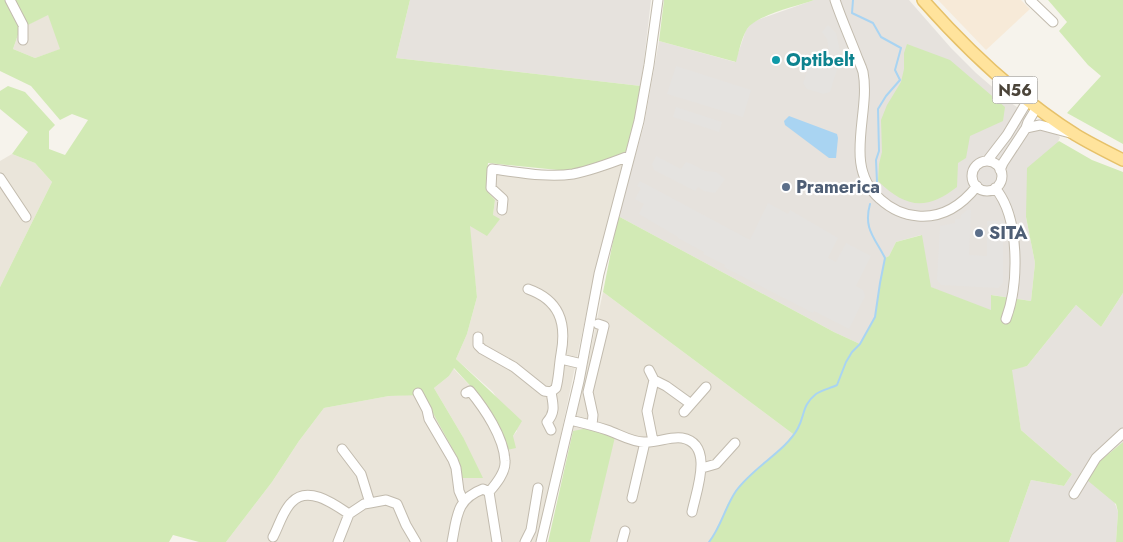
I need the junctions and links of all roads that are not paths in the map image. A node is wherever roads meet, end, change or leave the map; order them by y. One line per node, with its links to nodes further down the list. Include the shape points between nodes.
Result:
1 (10, 0): 7 (street, via 23,25)
2 (658, 0): 11 (street, via 639,121)
3 (835, 0): 16 (street, via 862,70 861,167 876,195 896,211 924,216 944,213 962,202)
4 (923, 0): 8 (main road, N56, via 964,44)
5 (1030, 0): 6 (street)
6 (1053, 22)
7 (23, 40)
8 (1032, 104): 9 (street); 10 (main road, N56); 13 (street)
9 (1026, 128): 10 (street, via 1040,125); 14 (street)
10 (1074, 134): 12 (main road, N56)
11 (629, 156): 18 (street, via 572,174 492,169 491,188 502,199); 25 (street, via 599,274)
12 (1123, 160)
13 (987, 161): 14 (street); 16 (street, via 974,169 972,178)
14 (1000, 170): 17 (street, via 1001,180)
15 (0, 178): 19 (street)
16 (977, 186): 17 (street, via 986,190)
17 (995, 188): 21 (street, via 1008,213 1013,242 1014,286)
18 (502, 210)
19 (26, 217)
20 (528, 289): 24 (street, via 545,296 567,324)
21 (1006, 319)
22 (598, 324): 35 (street, via 604,326 588,392)
23 (478, 337): 29 (street, via 478,345 482,349 506,361 544,391)
24 (561, 359): 25 (street); 29 (street, via 556,388)
25 (582, 364): 34 (street)
26 (649, 370): 27 (street)
27 (654, 380): 32 (street); 38 (street, via 647,411)
28 (706, 387): 32 (street)
29 (551, 392): 36 (street, via 553,416 547,422)
30 (418, 393): 46 (street, via 453,460)
31 (466, 394): 43 (street, via 470,391 488,416 505,460 502,473)
32 (691, 404): 33 (street)
33 (684, 412)
34 (570, 420): 35 (street); 57 (street)
35 (592, 425): 38 (street, via 633,440)
36 (551, 430)
37 (1123, 433): 44 (street, via 1096,458)
38 (649, 442): 41 (street, via 690,440 702,458); 45 (street)
39 (735, 443): 41 (street, via 716,464)
40 (342, 449): 47 (street, via 361,474)
41 (702, 468): 48 (street)
42 (538, 488): 56 (street)
43 (489, 492): 46 (street, via 483,489); 55 (street)
44 (1074, 494)
45 (631, 498)
46 (463, 500): 54 (street)
47 (370, 503): 49 (street); 53 (street, via 386,500 397,504)
48 (692, 512)
49 (349, 514): 51 (street, via 318,497 308,494 297,497 286,510); 52 (street)
50 (625, 531): 58 (street)
51 (274, 537)
52 (338, 542)
53 (416, 542)
54 (452, 542)
55 (497, 542)
56 (526, 542)
57 (541, 542)
58 (622, 542)

